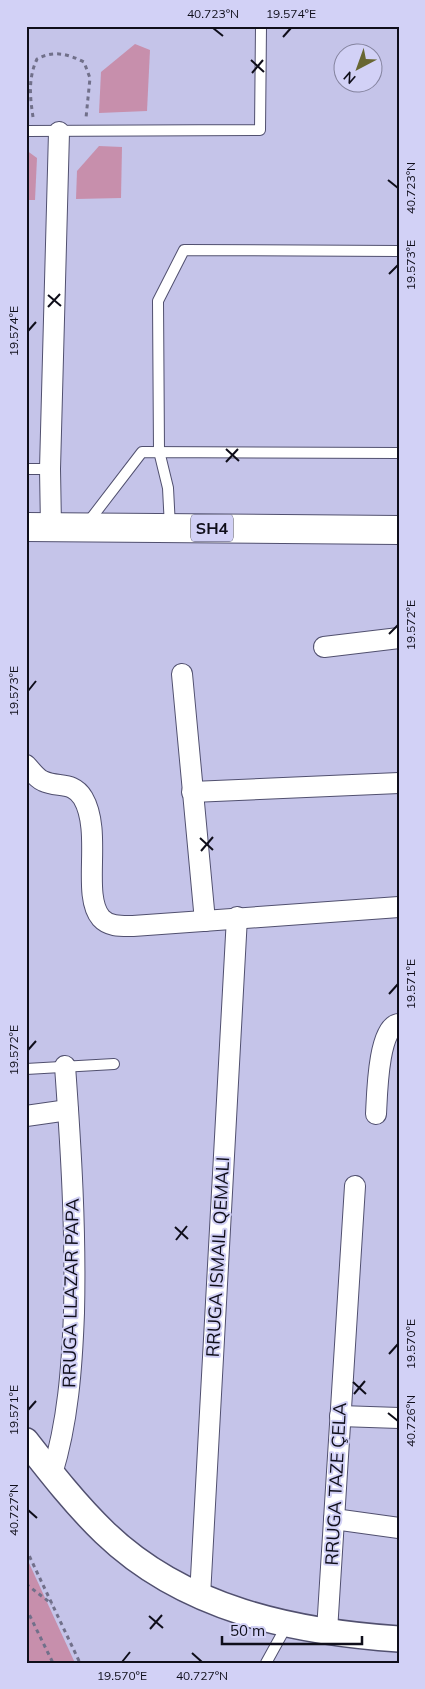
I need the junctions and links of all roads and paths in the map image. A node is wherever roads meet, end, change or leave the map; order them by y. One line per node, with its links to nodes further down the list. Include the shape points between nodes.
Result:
1 (261, 26): 3 (lane, via 260,130)
2 (31, 131): 3 (path, via 32,70 37,59 54,54 68,55 84,62 90,78); 4 (lane)
3 (84, 131): 4 (lane)
4 (58, 132): 9 (street)
5 (399, 251): 6 (lane, via 184,250 158,301)
6 (159, 451): 7 (lane); 11 (lane, via 142,452); 12 (lane, via 168,488)
7 (399, 453)
8 (26, 469): 9 (lane)
9 (50, 469): 10 (street)
10 (39, 527): 11 (main road, SH4)
11 (84, 527): 12 (main road, SH4)
12 (170, 528): 13 (main road, SH4)
13 (399, 530)
14 (399, 638): 15 (street)
15 (324, 647)
16 (182, 674): 19 (street)
17 (26, 765): 22 (street, via 41,780 72,787 83,799 92,820 94,896 100,918 118,926)
18 (399, 783): 19 (street)
19 (192, 792): 22 (street)
20 (399, 907): 21 (street)
21 (237, 917): 22 (street); 39 (street, RRUGA ISMAIL QEMALI)
22 (205, 921)
23 (399, 1024): 28 (street, via 389,1029 384,1042)
24 (114, 1064): 25 (lane)
25 (64, 1066): 26 (lane); 27 (street, RRUGA LLAZAR PAPA)
26 (26, 1069)
27 (68, 1110): 29 (street); 34 (street, RRUGA LLAZAR PAPA, via 75,1219 73,1335 64,1430)
28 (376, 1114)
29 (26, 1116)
30 (355, 1186): 31 (street, RRUGA TAZE ÇELA)
31 (340, 1416): 32 (street); 35 (street, RRUGA TAZE ÇELA)
32 (399, 1418)
33 (26, 1441): 34 (street)
34 (52, 1474): 39 (street, via 113,1539 154,1571)
35 (334, 1519): 36 (street); 43 (street, RRUGA TAZE ÇELA)
36 (399, 1528)
37 (26, 1549): 40 (path)
38 (26, 1584): 40 (path)
39 (200, 1596): 42 (street)
40 (52, 1604): 46 (path)
41 (26, 1608): 45 (path)
42 (287, 1624): 43 (street); 47 (lane)
43 (327, 1631): 44 (street)
44 (399, 1639)
45 (53, 1663)
46 (80, 1663)
47 (266, 1663)

